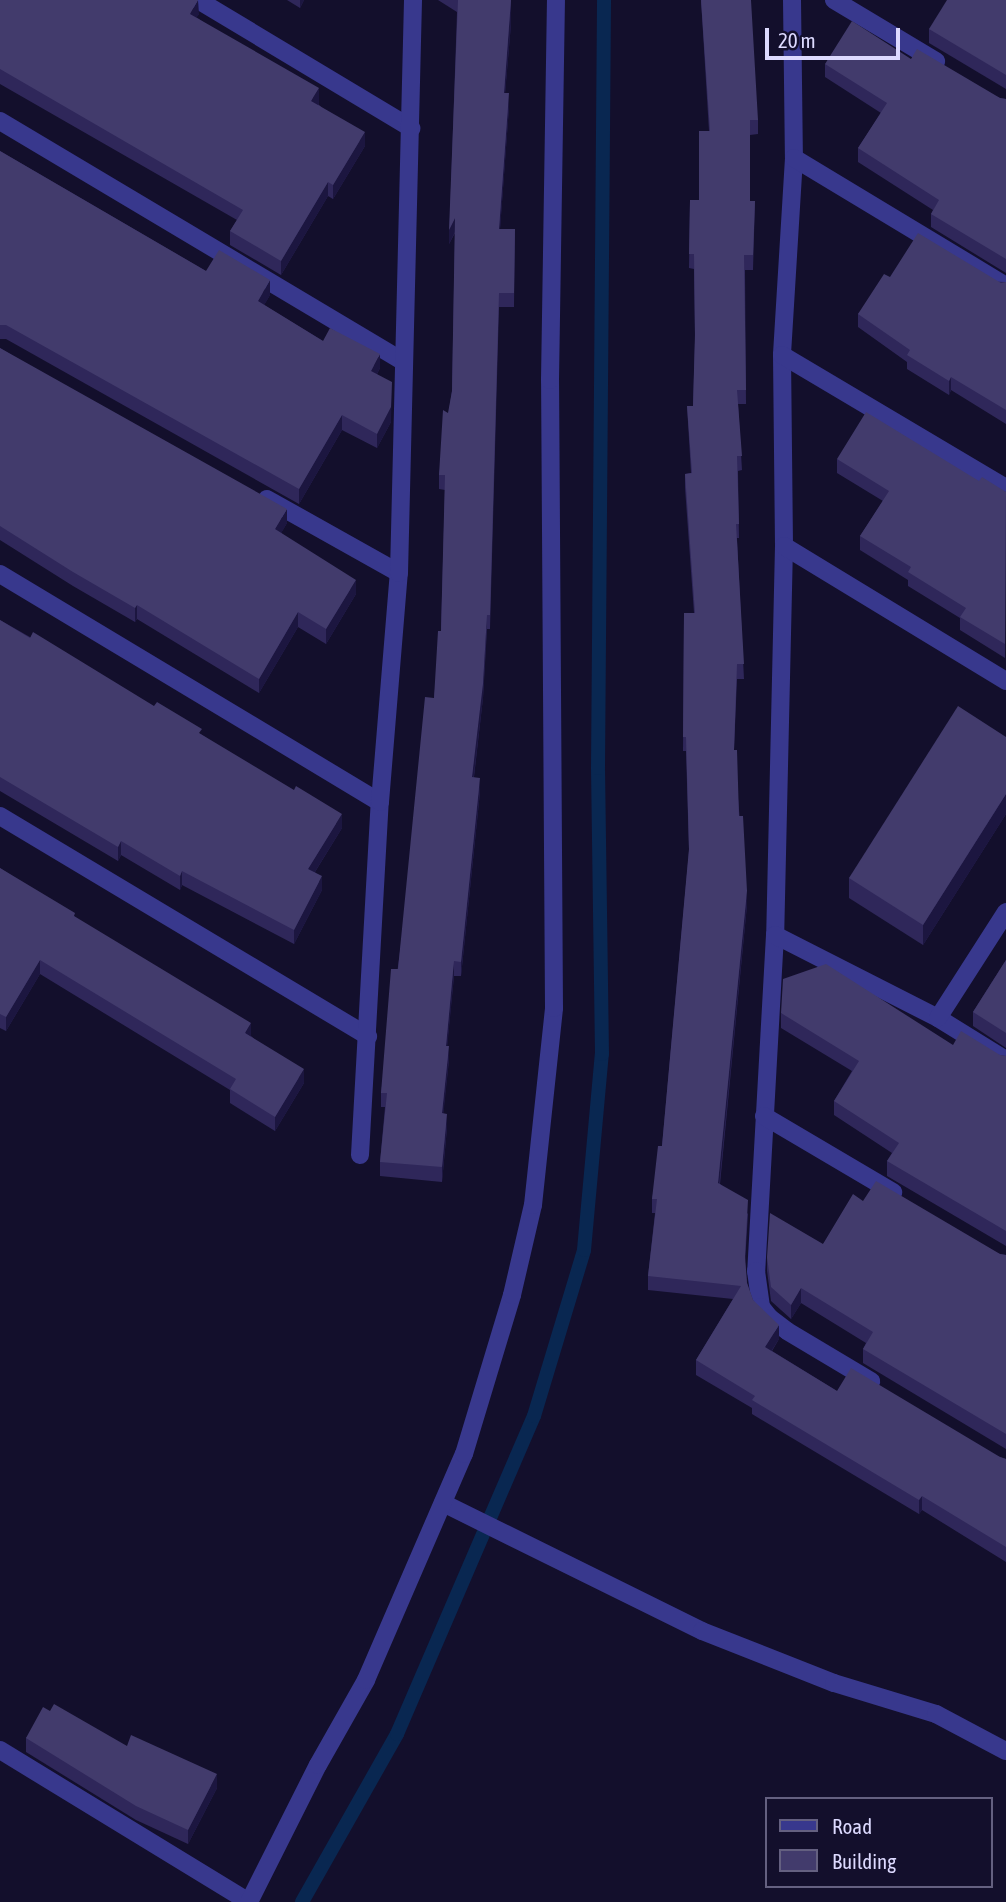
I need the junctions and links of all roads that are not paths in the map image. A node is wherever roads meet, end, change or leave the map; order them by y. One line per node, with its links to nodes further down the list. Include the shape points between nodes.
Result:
1 (198, 0): 8 (street)
2 (413, 0): 8 (street)
3 (556, 0): 30 (street, via 551,380 554,1008 533,1205 464,1454)
4 (792, 0): 9 (street)
5 (834, 0): 6 (street)
6 (948, 68)
7 (0, 121): 12 (street)
8 (411, 128): 12 (street)
9 (794, 158): 10 (street); 11 (street)
10 (1006, 286)
11 (782, 355): 13 (street); 15 (street)
12 (403, 361): 16 (street)
13 (1006, 488)
14 (254, 492): 16 (street)
15 (784, 547): 18 (street); 22 (street)
16 (399, 573): 19 (street)
17 (0, 574): 19 (street)
18 (1006, 681)
19 (380, 802): 24 (street)
20 (0, 816): 24 (street)
21 (1006, 912): 23 (street)
22 (775, 936): 23 (street); 26 (street)
23 (938, 1018): 25 (street)
24 (368, 1035): 27 (street)
25 (1006, 1060)
26 (764, 1116): 28 (street); 29 (street, via 756,1271 761,1307 787,1331)
27 (360, 1155)
28 (914, 1205)
29 (891, 1393)
30 (443, 1503): 32 (street, via 702,1632 834,1683 936,1714); 33 (street, via 366,1680)
31 (0, 1749): 33 (street)
32 (1006, 1751)
33 (249, 1902)

